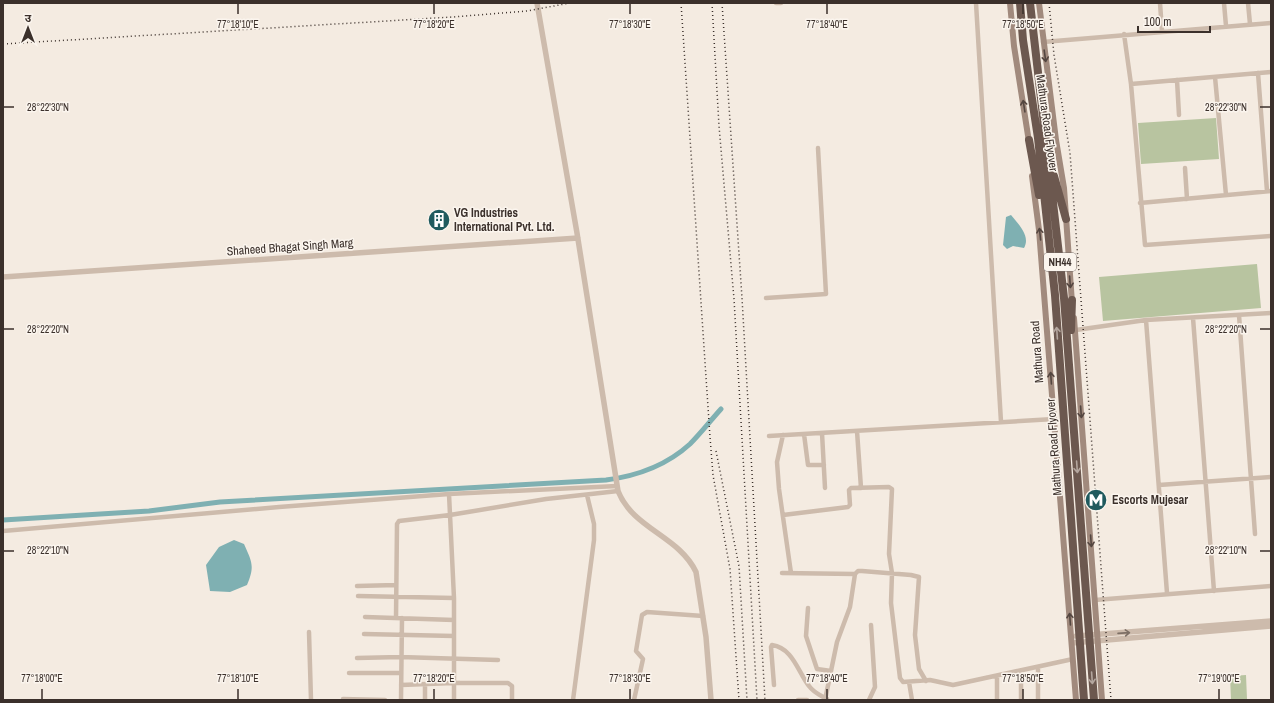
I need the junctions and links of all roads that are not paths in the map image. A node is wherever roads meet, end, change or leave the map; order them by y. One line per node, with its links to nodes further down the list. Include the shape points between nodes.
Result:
1 (537, 3): 35 (street)
2 (776, 3): 3 (street)
3 (781, 3)
4 (976, 3): 46 (street)
5 (1010, 3): 24 (main road, Mathura Road, one-way to 5)
6 (1020, 3): 33 (highway, Mathura Road Flyover / NH44)
7 (1030, 3): 26 (highway, Mathura Road Flyover / NH44, via 1032,35)
8 (1039, 3): 17 (main road)
9 (1160, 3): 15 (street)
10 (1224, 3): 14 (street)
11 (1248, 3): 13 (street)
12 (1271, 23): 13 (street)
13 (1250, 24): 14 (street)
14 (1226, 26): 15 (street)
15 (1162, 31): 16 (street)
16 (1124, 34): 17 (street); 22 (street)
17 (1043, 42): 32 (main road, one-way to 32, via 1064,188)
18 (1271, 72): 19 (street)
19 (1258, 73): 20 (street); 28 (street)
20 (1215, 77): 21 (street); 29 (street)
21 (1177, 80): 22 (street); 23 (street)
22 (1131, 84): 31 (street)
23 (1179, 115)
24 (1029, 140): 33 (highway, via 1040,202); 45 (main road, Mathura Road, one-way to 24, via 1040,230)
25 (818, 148): 37 (street, via 826,294)
26 (1050, 162): 32 (highway); 44 (highway, NH44)
27 (1185, 168): 30 (street)
28 (1269, 191): 29 (street)
29 (1226, 195): 30 (street)
30 (1187, 199): 31 (street)
31 (1140, 204): 34 (street, via 1144,242 1148,246)
32 (1066, 219): 38 (main road, one-way to 38)
33 (1047, 223): 129 (highway, Mathura Road Flyover / NH44, one-way to 33)
34 (1271, 236)
35 (578, 238): 36 (street, Shaheed Bhagat Singh Marg); 56 (street)
36 (3, 277)
37 (766, 298)
38 (1072, 300): 43 (main road); 44 (highway)
39 (1271, 312): 40 (street)
40 (1239, 315): 41 (street); 54 (street)
41 (1193, 318): 42 (street); 55 (street)
42 (1146, 320): 43 (street); 57 (street)
43 (1076, 330): 78 (main road, one-way to 78)
44 (1069, 361): 130 (highway, Mathura Road Flyover / NH44, one-way to 130)
45 (1054, 418): 46 (street); 92 (main road, Mathura Road, one-way to 45)
46 (1001, 422): 47 (street)
47 (858, 431): 48 (street); 59 (street)
48 (822, 433): 49 (street); 52 (street)
49 (804, 434): 50 (street); 52 (street, via 808,465)
50 (783, 435): 51 (street); 63 (street, via 777,460)
51 (769, 436)
52 (824, 465): 58 (street)
53 (1271, 477): 54 (street)
54 (1251, 479): 55 (street); 65 (street)
55 (1206, 482): 57 (street); 73 (street)
56 (618, 486): 60 (street); 61 (street); 80 (street, via 622,501 635,518 683,552 692,562)
57 (1159, 486): 74 (street)
58 (826, 488)
59 (862, 488): 63 (street, via 850,489 848,507); 68 (street, via 892,489 889,554)
60 (449, 494): 62 (street); 64 (street)
61 (587, 495): 62 (street); 118 (street, via 594,524 594,540)
62 (450, 515): 70 (street, via 405,519 398,522); 77 (street)
63 (783, 515): 67 (street)
64 (3, 530)
65 (1255, 534)
66 (782, 573): 67 (street)
67 (790, 573): 69 (street)
68 (892, 573): 69 (street, via 858,571); 104 (street, via 919,577 915,636 919,669); 105 (street, via 891,603 900,678 903,682)
69 (855, 574): 99 (street, via 850,607 837,642)
70 (396, 585): 71 (street); 76 (street)
71 (357, 586)
72 (1271, 586): 73 (street)
73 (1214, 591): 74 (street)
74 (1168, 593): 78 (street)
75 (358, 596): 76 (street)
76 (396, 596): 77 (street); 82 (street)
77 (454, 598): 83 (street)
78 (1095, 600): 91 (main road)
79 (808, 608): 99 (street, via 806,631 817,669)
80 (703, 616): 119 (street, via 647,612 642,615 636,651 644,659); 120 (street)
81 (365, 617): 82 (street)
82 (399, 618): 83 (street); 89 (street)
83 (454, 620): 90 (street)
84 (1271, 621): 91 (street, one-way to 84)
85 (872, 625): 123 (street, via 876,687)
86 (1271, 626): 91 (street)
87 (309, 632): 112 (street)
88 (364, 634): 89 (street)
89 (401, 635): 90 (street); 93 (street)
90 (454, 636): 96 (street)
91 (1097, 638): 92 (street); 131 (main road)
92 (1072, 640): 95 (main road, Mathura Road)
93 (400, 657): 94 (street); 96 (street); 102 (street)
94 (357, 658)
95 (1073, 659): 98 (street); 128 (main road, Mathura Road)
96 (454, 660): 97 (street); 106 (street)
97 (498, 660)
98 (1038, 667): 100 (street); 127 (street)
99 (831, 671): 111 (street)
100 (1021, 671): 103 (street); 126 (street)
101 (349, 673): 102 (street)
102 (401, 673): 107 (street)
103 (997, 676): 104 (street, via 953,685); 125 (street)
104 (926, 681): 105 (street)
105 (909, 682): 124 (street)
106 (453, 683): 108 (street); 116 (street); 117 (street, via 508,683 512,686)
107 (401, 685): 108 (street); 114 (street)
108 (425, 685): 115 (street)
109 (774, 685): 111 (street, via 772,645 788,652 809,687)
110 (343, 699): 113 (street)
111 (826, 699)
112 (311, 700)
113 (385, 700)
114 (401, 700)
115 (424, 700)
116 (454, 700)
117 (512, 700)
118 (573, 700)
119 (634, 700)
120 (711, 700)
121 (798, 700): 122 (street)
122 (807, 700)
123 (869, 700)
124 (912, 700)
125 (997, 700)
126 (1021, 700)
127 (1038, 700)
128 (1076, 700)
129 (1084, 700)
130 (1094, 700)
131 (1102, 700)

